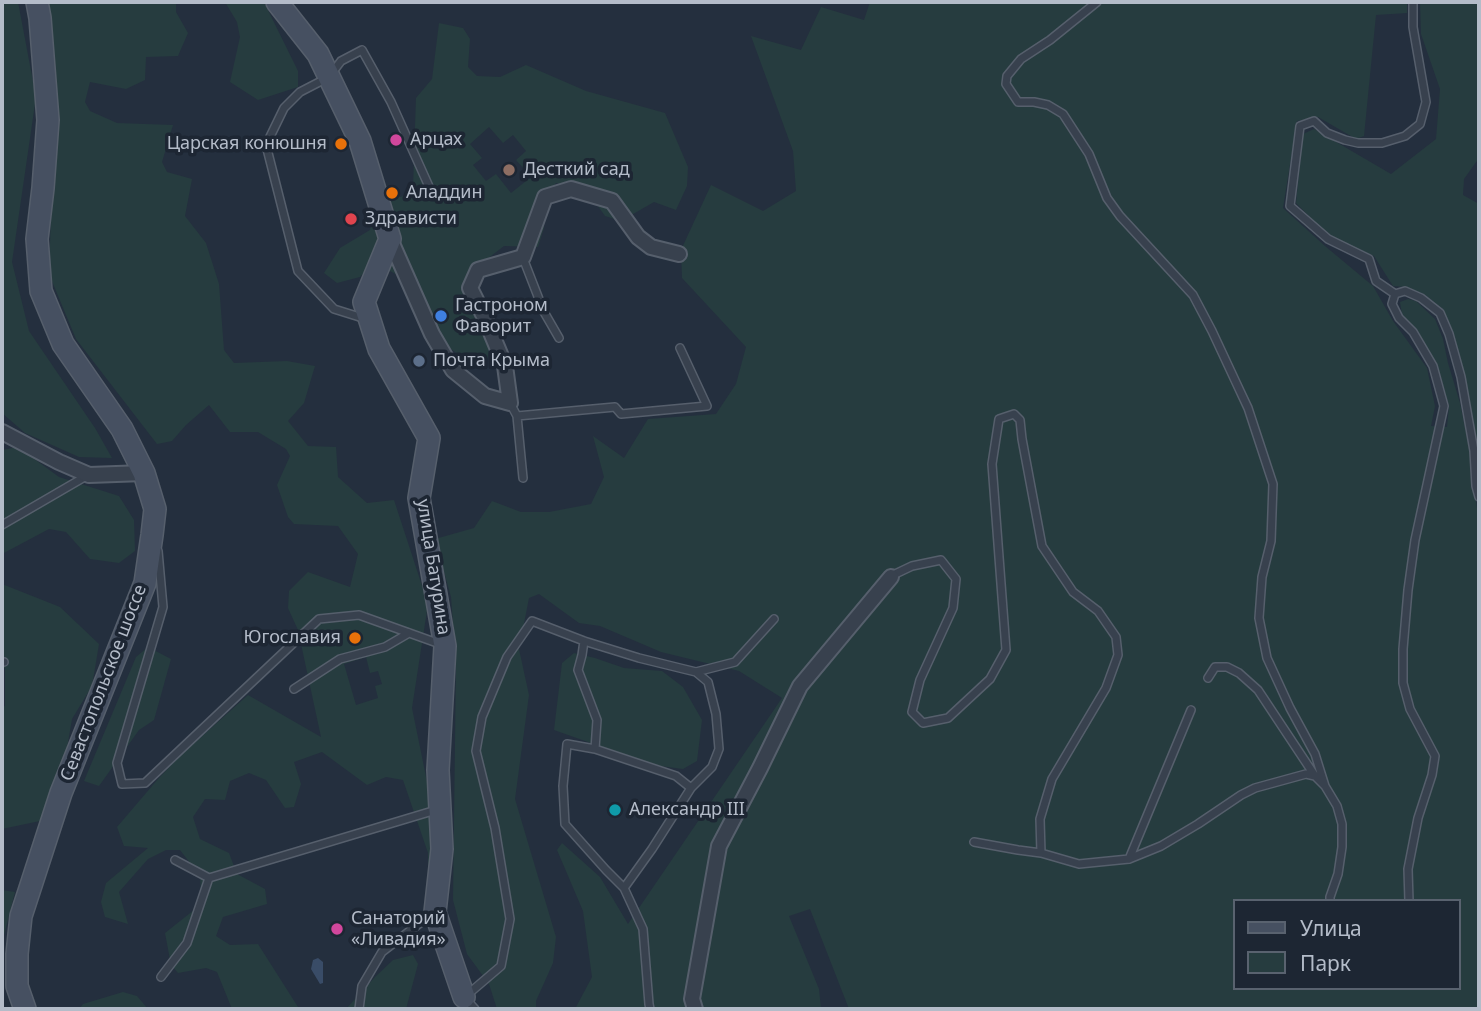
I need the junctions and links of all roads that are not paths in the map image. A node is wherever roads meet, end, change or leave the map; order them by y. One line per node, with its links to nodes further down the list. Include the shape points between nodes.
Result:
1 (27, 2): 17 (main road, via 41,116 30,218 38,309 49,336)
2 (37, 2): 17 (main road, Севастопольское шоссе, via 48,120 37,239 41,290 62,344 122,429)
3 (277, 2): 6 (main road, via 318,54)
4 (1097, 2): 34 (lane, via 1021,59 1006,84 1018,102 1048,105 1063,114 1089,154 1107,198 1193,295 1248,408 1273,484 1271,541 1259,618 1267,658 1315,754)
5 (1413, 2): 11 (lane, via 1426,102 1420,124 1405,136 1382,143 1345,140 1314,121 1300,126 1290,206 1328,239 1369,259 1376,281)
6 (329, 77): 7 (lane, via 341,61 362,50); 8 (main road, via 360,141); 12 (lane, via 300,92 284,108 266,145 298,271 334,309)
7 (431, 191)
8 (390, 239): 12 (main road, улица Батурина, via 364,302); 15 (street, via 453,370 485,396)
9 (679, 254): 10 (street, via 651,247 638,237 612,201 572,189 545,197)
10 (523, 257): 13 (lane); 15 (street, via 478,270 470,288 505,366)
11 (1395, 294): 20 (lane, via 1405,291 1421,298 1440,313 1449,334 1461,377); 44 (lane, via 1392,304 1433,366 1444,406 1415,540 1403,649 1403,683 1410,709 1435,756 1408,869)
12 (370, 321): 27 (main road, улица Батурина, via 379,349 429,438 419,498)
13 (559, 338)
14 (680, 348): 15 (lane, via 707,406 621,414 615,407)
15 (513, 410): 19 (lane)
16 (2, 432): 18 (street)
17 (139, 473): 18 (street); 21 (main road, Севастопольское шоссе)
18 (89, 475): 22 (lane)
19 (523, 478)
20 (1479, 498)
21 (155, 509): 25 (lane, via 163,607 117,763 122,784 145,783 319,619 359,615); 48 (main road, Севастопольское шоссе, via 145,583 61,793 22,916 17,986)
22 (2, 525)
23 (891, 577): 38 (lane, via 912,566 941,560 957,579 953,608 920,680 912,712 923,723 948,718 990,679 1006,650 992,464 999,419 1014,414 1020,420 1042,546 1073,592 1098,611 1116,637 1118,655 1106,688 1052,779 1040,819); 51 (street, via 800,686 719,846 692,999)
24 (774, 619): 28 (lane, via 735,662)
25 (409, 633): 27 (lane); 30 (lane, via 386,647 340,659)
26 (583, 641): 28 (lane); 32 (lane, via 578,670 597,720); 47 (lane, via 532,621 507,657 482,717 476,751 510,919 501,966)
27 (445, 646): 36 (main road, улица Батурина)
28 (696, 672): 35 (lane, via 708,682 719,748 712,766)
29 (1208, 678): 33 (lane, via 1215,667 1227,667 1258,690)
30 (294, 689)
31 (1191, 710): 39 (lane)
32 (595, 750): 35 (lane, via 676,776); 42 (lane, via 567,744 565,824)
33 (1315, 776): 34 (lane); 39 (lane, via 1306,774 1255,788 1161,846)
34 (1325, 786): 43 (lane, via 1342,824)
35 (691, 788): 42 (lane)
36 (440, 808): 41 (lane); 45 (main road, улица Батурина, via 442,849)
37 (974, 842): 38 (lane)
38 (1041, 853): 39 (lane, via 1079,864)
39 (1129, 859)
40 (175, 860): 41 (lane)
41 (209, 878): 46 (lane, via 187,943)
42 (624, 888): 50 (lane, via 643,929)
43 (1330, 899)
44 (1409, 899)
45 (435, 912): 47 (main road, улица Батурина); 49 (lane, via 382,952 362,986)
46 (162, 977)
47 (467, 1005)
48 (25, 1009)
49 (359, 1009)
50 (650, 1009)
51 (695, 1009)

